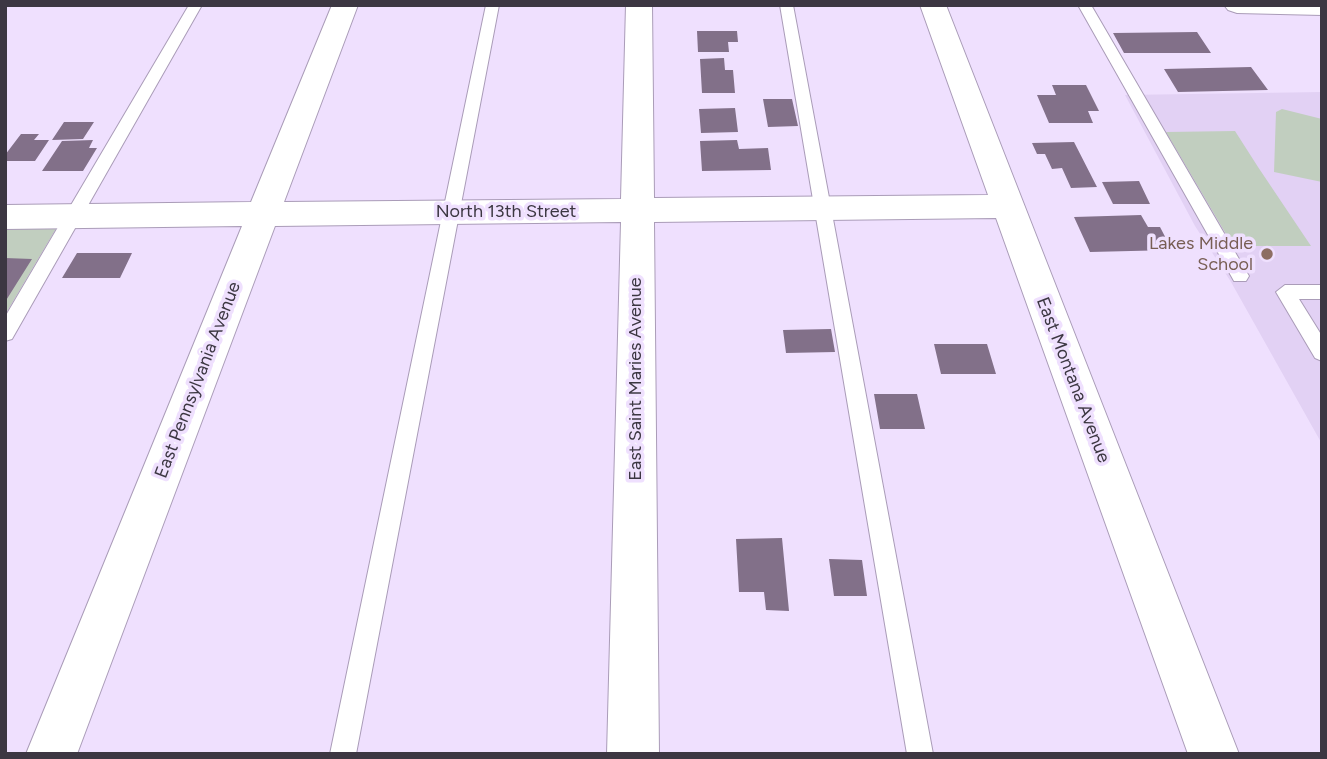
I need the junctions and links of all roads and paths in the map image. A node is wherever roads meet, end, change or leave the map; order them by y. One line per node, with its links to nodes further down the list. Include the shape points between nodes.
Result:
1 (197, 5): 15 (lane)
2 (345, 5): 14 (street, East Pennsylvania Avenue)
3 (493, 5): 13 (lane)
4 (639, 5): 12 (street, East Saint Maries Avenue)
5 (786, 5): 11 (lane)
6 (933, 5): 10 (street, East Montana Avenue)
7 (1084, 5): 17 (lane)
8 (1237, 5): 9 (street)
9 (1322, 7)
10 (1008, 206): 11 (street, North 13th Street); 25 (street, East Montana Avenue)
11 (822, 209): 12 (street, North 13th Street); 24 (lane)
12 (638, 211): 13 (street, North 13th Street); 23 (street, East Saint Maries Avenue)
13 (452, 213): 14 (street, North 13th Street); 22 (lane)
14 (263, 214): 15 (street, North 13th Street); 21 (street, East Pennsylvania Avenue)
15 (74, 216): 16 (street, North 13th Street); 19 (lane)
16 (5, 217)
17 (1240, 276)
18 (1322, 292): 20 (lane, via 1284,292)
19 (5, 334)
20 (1322, 353)
21 (51, 754)
22 (343, 754)
23 (633, 754)
24 (920, 754)
25 (1214, 754)

